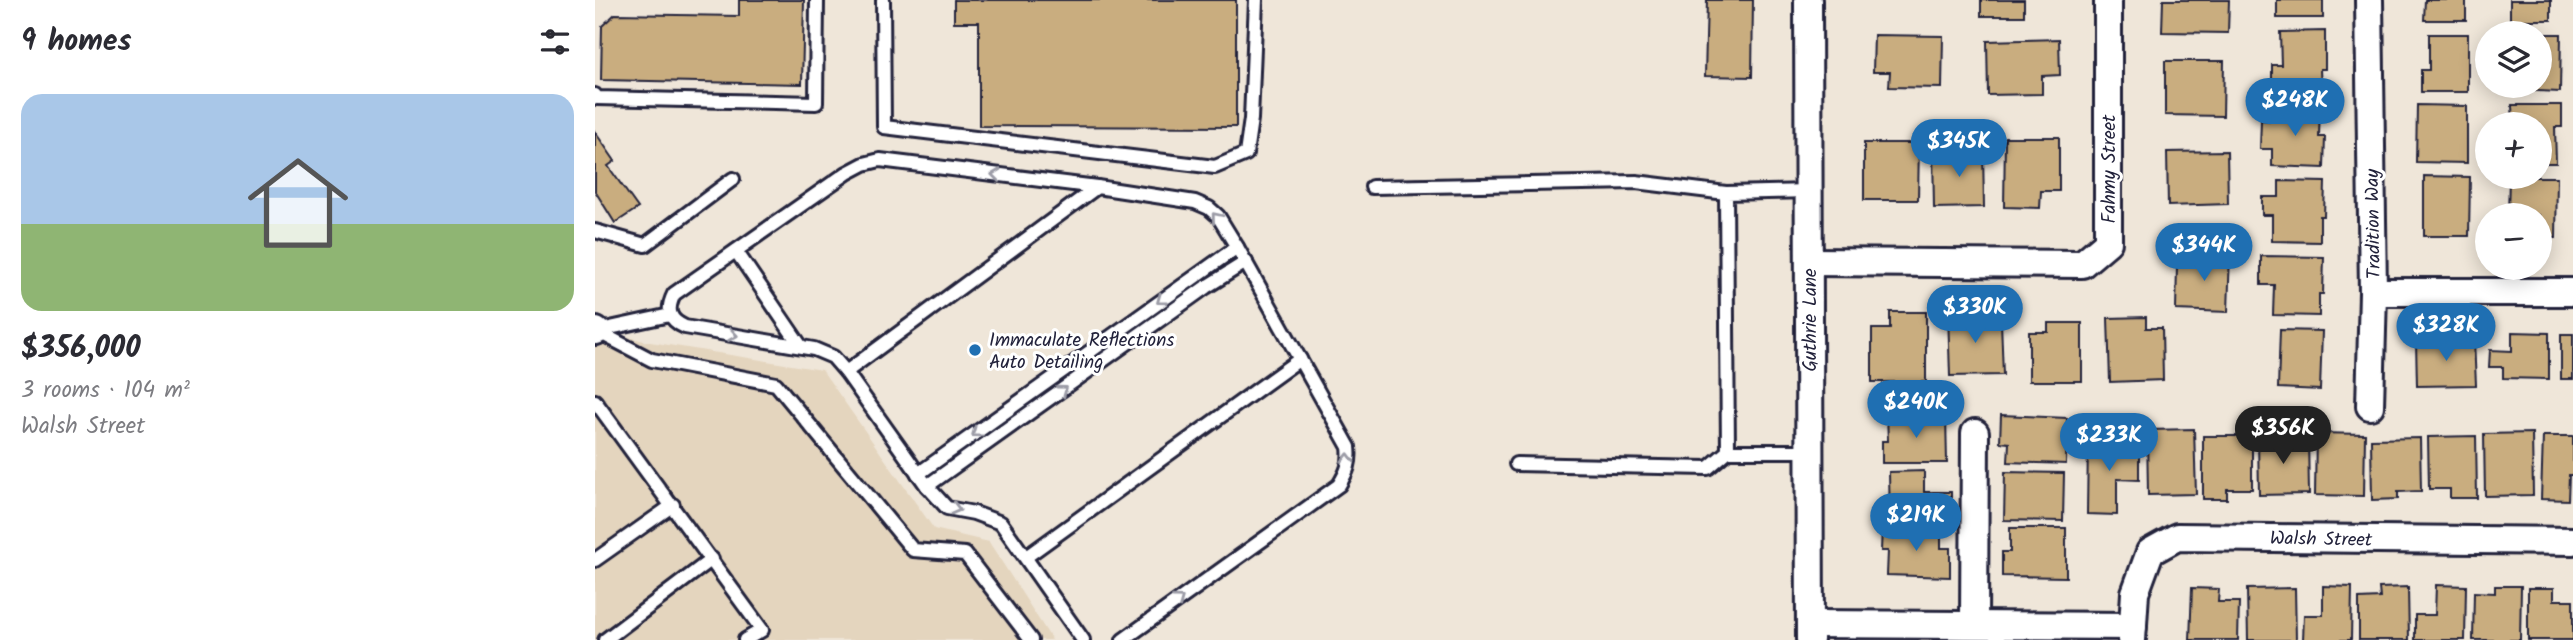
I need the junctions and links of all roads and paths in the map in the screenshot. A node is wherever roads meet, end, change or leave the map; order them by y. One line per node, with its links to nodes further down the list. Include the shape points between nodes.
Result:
1 (817, 0): 7 (lane, via 816,103)
2 (883, 0): 3 (lane, via 884,127 1215,167 1246,154)
3 (1256, 0)
4 (1808, 0): 11 (street, Guthrie Lane)
5 (2108, 0): 17 (street, Fahmy Street, via 2108,242 2082,264)
6 (2369, 0): 18 (street, Tradition Way)
7 (595, 95)
8 (733, 179): 13 (lane, via 645,244)
9 (1097, 187): 14 (lane, one-way to 9, via 1209,208); 15 (lane, one-way to 15, via 880,160 847,173); 24 (lane)
10 (1372, 187): 12 (lane, via 1636,182)
11 (1808, 191): 12 (lane); 17 (street, Guthrie Lane)
12 (1726, 193): 28 (lane)
13 (595, 231)
14 (1237, 247): 16 (lane); 31 (lane, one-way to 31)
15 (736, 251): 20 (lane, via 674,294); 22 (lane)
16 (1246, 262): 23 (lane); 32 (lane, one-way to 16)
17 (1809, 262): 29 (street, Guthrie Lane)
18 (2373, 292): 19 (street); 26 (street, Tradition Way)
19 (2573, 292)
20 (670, 315): 21 (lane); 22 (lane, one-way to 22, via 685,327)
21 (595, 332): 43 (lane, via 652,360 776,384 913,550 965,554)
22 (800, 345): 24 (lane, via 832,357)
23 (1300, 359): 35 (lane); 45 (lane, one-way to 23, via 1339,485 1347,472 1349,447)
24 (846, 372): 31 (lane)
25 (595, 401): 33 (lane)
26 (2370, 406)
27 (1975, 433): 38 (street)
28 (1728, 451): 29 (lane); 30 (lane, via 1708,468)
29 (1809, 452): 39 (street, Guthrie Lane)
30 (1516, 464)
31 (918, 474): 32 (lane)
32 (927, 486): 35 (lane, one-way to 35, via 947,508 1001,523)
33 (673, 505): 36 (lane); 37 (lane)
34 (2573, 541): 40 (street, Walsh Street, via 2177,537 2150,552 2135,593)
35 (1026, 556): 44 (lane)
36 (712, 559): 41 (lane); 42 (lane, via 762,630)
37 (595, 560)
38 (1974, 625): 39 (street); 40 (street)
39 (1810, 632)
40 (2132, 633)
41 (604, 640)
42 (745, 640)
43 (1031, 640)
44 (1083, 640)
45 (1123, 640)

